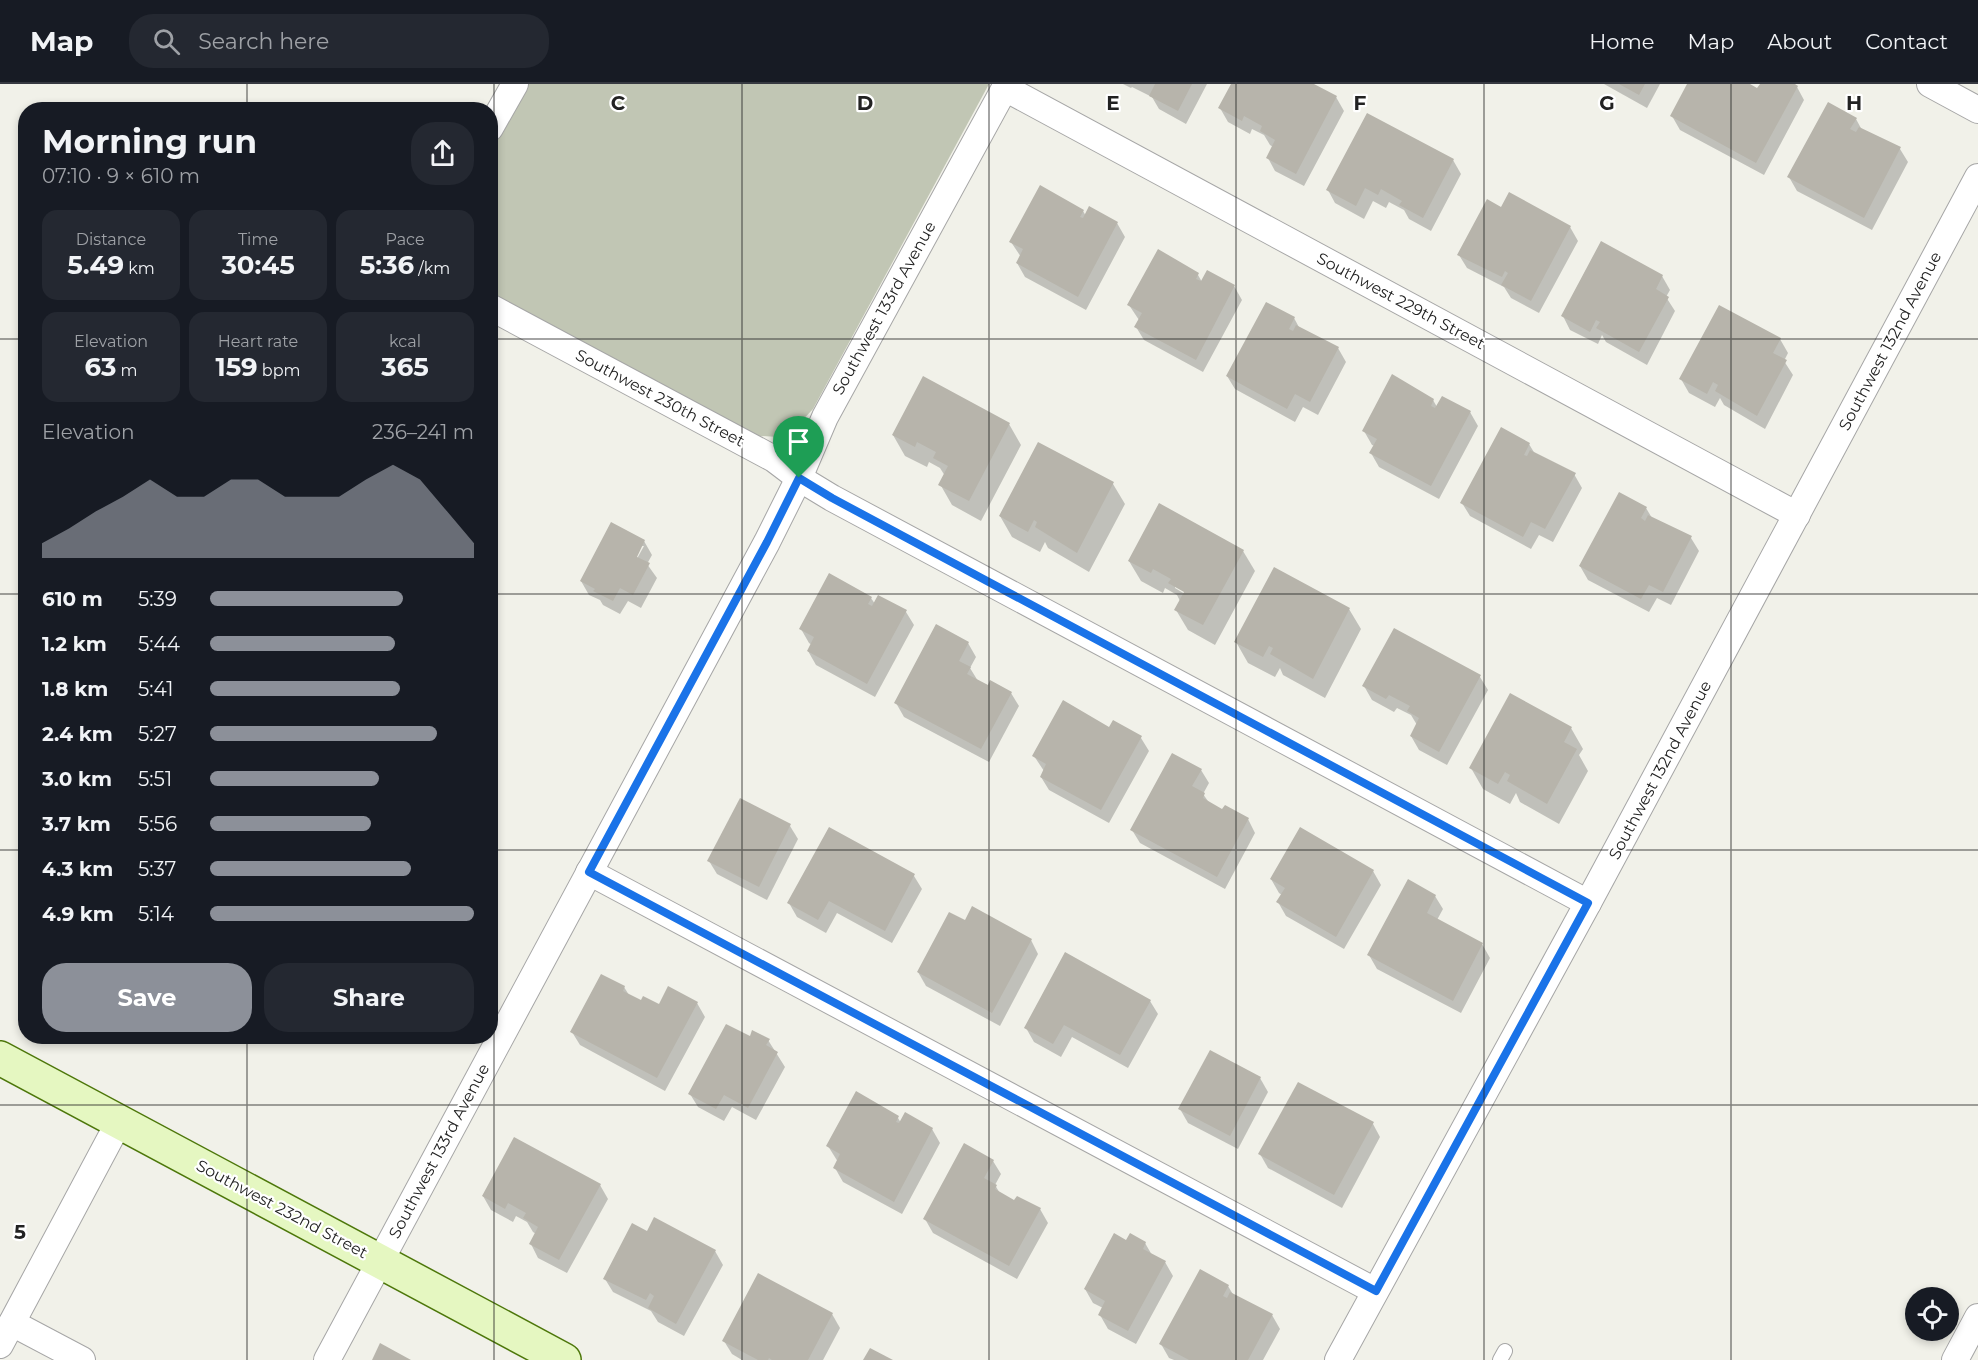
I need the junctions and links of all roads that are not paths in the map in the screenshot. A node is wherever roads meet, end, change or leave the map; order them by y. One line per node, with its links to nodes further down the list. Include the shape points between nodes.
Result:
1 (515, 84): 5 (street)
2 (1930, 84): 4 (street)
3 (1006, 86): 8 (street, Southwest 133rd Avenue, via 825,417); 9 (street, Southwest 229th Street)
4 (1978, 110)
5 (498, 115)
6 (1978, 177): 9 (street, Southwest 132nd Avenue)
7 (498, 311): 8 (street, Southwest 230th Street, via 774,459)
8 (799, 478): 10 (street, Southwest 133rd Avenue); 11 (street, Southwest 230th Street)
9 (1797, 515): 11 (street, Southwest 132nd Avenue)
10 (589, 872): 12 (street, Southwest 133rd Avenue); 17 (street)
11 (1588, 903): 17 (street, Southwest 132nd Avenue)
12 (498, 1041)
13 (496, 1044): 16 (street, Southwest 133rd Avenue)
14 (0, 1059): 15 (street, Southwest 232nd Street)
15 (119, 1122): 16 (street, Southwest 232nd Street); 19 (street)
16 (379, 1262): 21 (street, Southwest 133rd Avenue); 22 (street, Southwest 232nd Street)
17 (1376, 1291): 23 (street, Southwest 132nd Avenue)
18 (1978, 1317): 24 (street)
19 (6, 1334): 20 (street)
20 (82, 1360)
21 (327, 1360)
22 (564, 1360)
23 (1338, 1360)
24 (1955, 1360)

